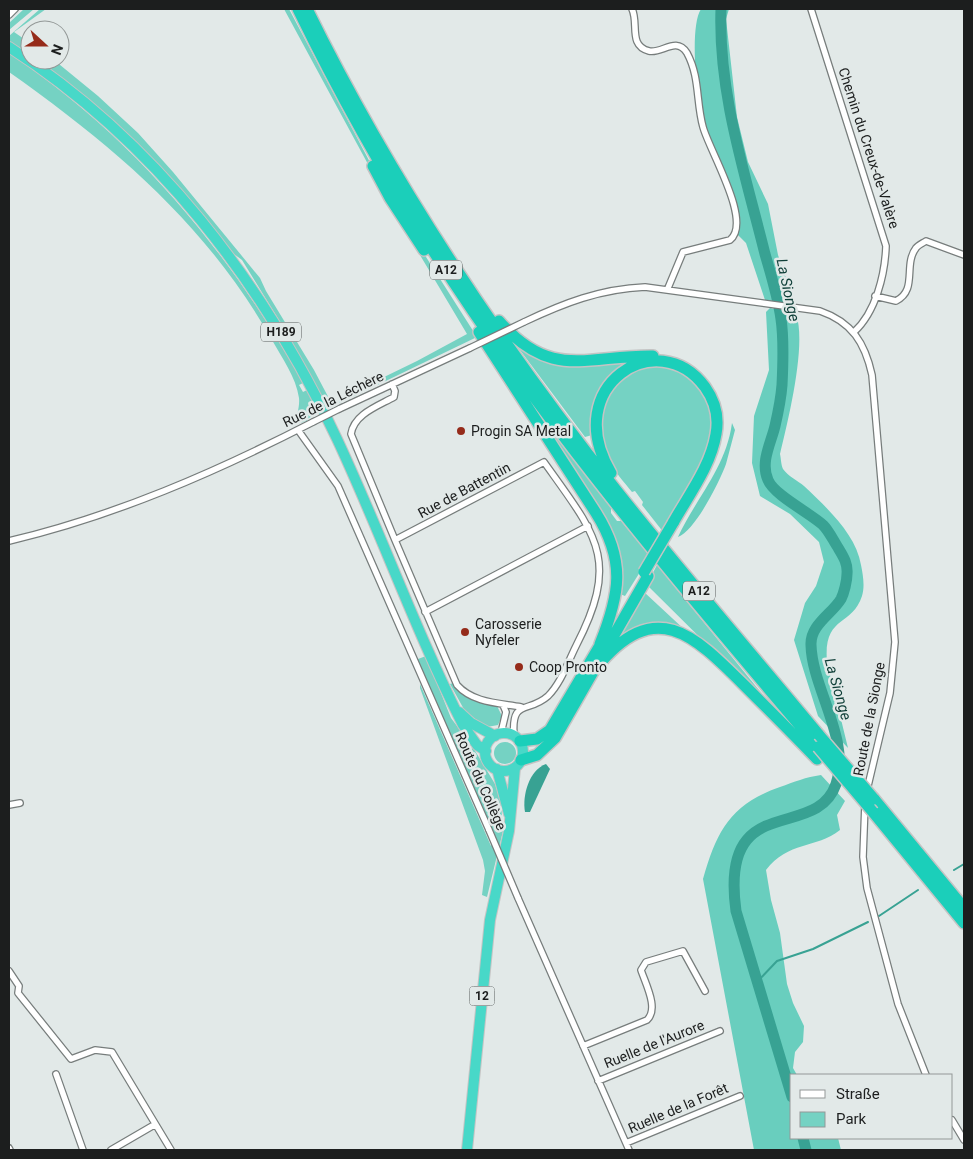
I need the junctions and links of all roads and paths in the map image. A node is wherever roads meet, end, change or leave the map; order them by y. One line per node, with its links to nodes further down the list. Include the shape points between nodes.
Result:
1 (15, 9): 7 (street)
2 (291, 9): 22 (highway, via 390,198 607,534 615,554 618,579 614,606)
3 (298, 9): 31 (highway, A12, via 375,156 486,330 587,467)
4 (307, 9): 10 (highway, A12, via 386,156)
5 (632, 9): 11 (street, via 635,37 640,46 652,52 676,46 685,50 697,82 703,128 736,216 736,230 730,240 683,252)
6 (811, 9): 12 (street, Chemin du Creux-de-Valère, via 886,246 886,260)
7 (9, 15)
8 (9, 48): 26 (highway, H189, via 88,106 145,159 218,242 260,299 337,439)
9 (964, 255): 12 (street, via 926,241 916,248 904,297 896,301)
10 (466, 284): 16 (highway, via 512,334 546,356 582,362 663,356 688,364 706,379 720,404 722,438 711,468); 27 (highway, A12, via 616,489)
11 (668, 288): 13 (street, Rue de la Léchère, via 829,314); 14 (street, Rue de la Léchère, bridge, via 638,287 581,296)
12 (875, 296): 13 (street, Chemin du Creux-de-Valère, via 867,317)
13 (854, 332): 46 (street, Route de la Sionge, via 866,352 872,375 894,642 890,693 866,796 863,857 873,914 898,1004)
14 (392, 384): 15 (street, Rue de la Léchère, bridge); 18 (street, via 394,397 359,417 351,434)
15 (298, 430): 19 (street, Rue de la Léchère, via 152,497 61,528); 44 (street, Route du Collège, bridge, via 338,486)
16 (674, 525): 20 (highway, bridge); 27 (highway, via 710,455 716,436 717,415 710,395 695,376 671,364 648,362 622,373 609,384 601,397 595,424 604,460 610,472)
17 (588, 526): 18 (street, Rue de Battentin, via 544,462); 21 (street); 25 (street, Rue de Battentin, via 601,570 592,614 550,694 534,704)
18 (395, 540): 21 (street)
19 (9, 541)
20 (646, 574): 22 (highway); 23 (highway)
21 (425, 612): 24 (street, via 457,685 471,696)
22 (600, 644): 29 (highway, via 550,730 537,738)
23 (596, 668): 31 (highway, via 619,643 641,632 666,630 687,636 709,651); 32 (highway, via 552,742 537,755)
24 (503, 705): 25 (street); 28 (street, via 506,712)
25 (521, 707): 29 (street, via 514,718)
26 (456, 709): 28 (highway, via 471,723); 30 (highway, 12, via 477,745)
27 (820, 732): 34 (highway, A12, bridge)
28 (498, 735): 29 (highway); 30 (highway, via 487,745)
29 (517, 738): 32 (highway, 12, via 523,748)
30 (486, 751): 33 (highway, 12, via 488,762)
31 (818, 753): 40 (highway, A12, bridge, via 887,829)
32 (518, 764): 33 (highway, via 506,771); 37 (highway, 12)
33 (497, 769): 37 (highway, 12)
34 (875, 796): 38 (highway); 39 (highway, A12)
35 (20, 803): 36 (street)
36 (9, 805)
37 (510, 820): 56 (highway, 12, via 490,920)
38 (964, 900)
39 (964, 908)
40 (964, 923)
41 (9, 971): 50 (street, via 19,986 18,993 70,1059 95,1050 112,1052)
42 (705, 991): 44 (street, via 683,950 646,962 641,970 653,1009 652,1016)
43 (720, 1031): 47 (street, Ruelle de l'Aurore)
44 (583, 1046): 47 (street, Route du Collège)
45 (56, 1074): 53 (street)
46 (926, 1074)
47 (598, 1081): 52 (street, Route du Collège)
48 (740, 1096): 52 (street, Ruelle de la Forêt)
49 (953, 1122): 51 (street)
50 (154, 1124): 54 (street); 55 (street)
51 (964, 1140)
52 (626, 1143): 57 (street, Route du Collège)
53 (84, 1150)
54 (111, 1150)
55 (171, 1150)
56 (467, 1150)
57 (629, 1150)

